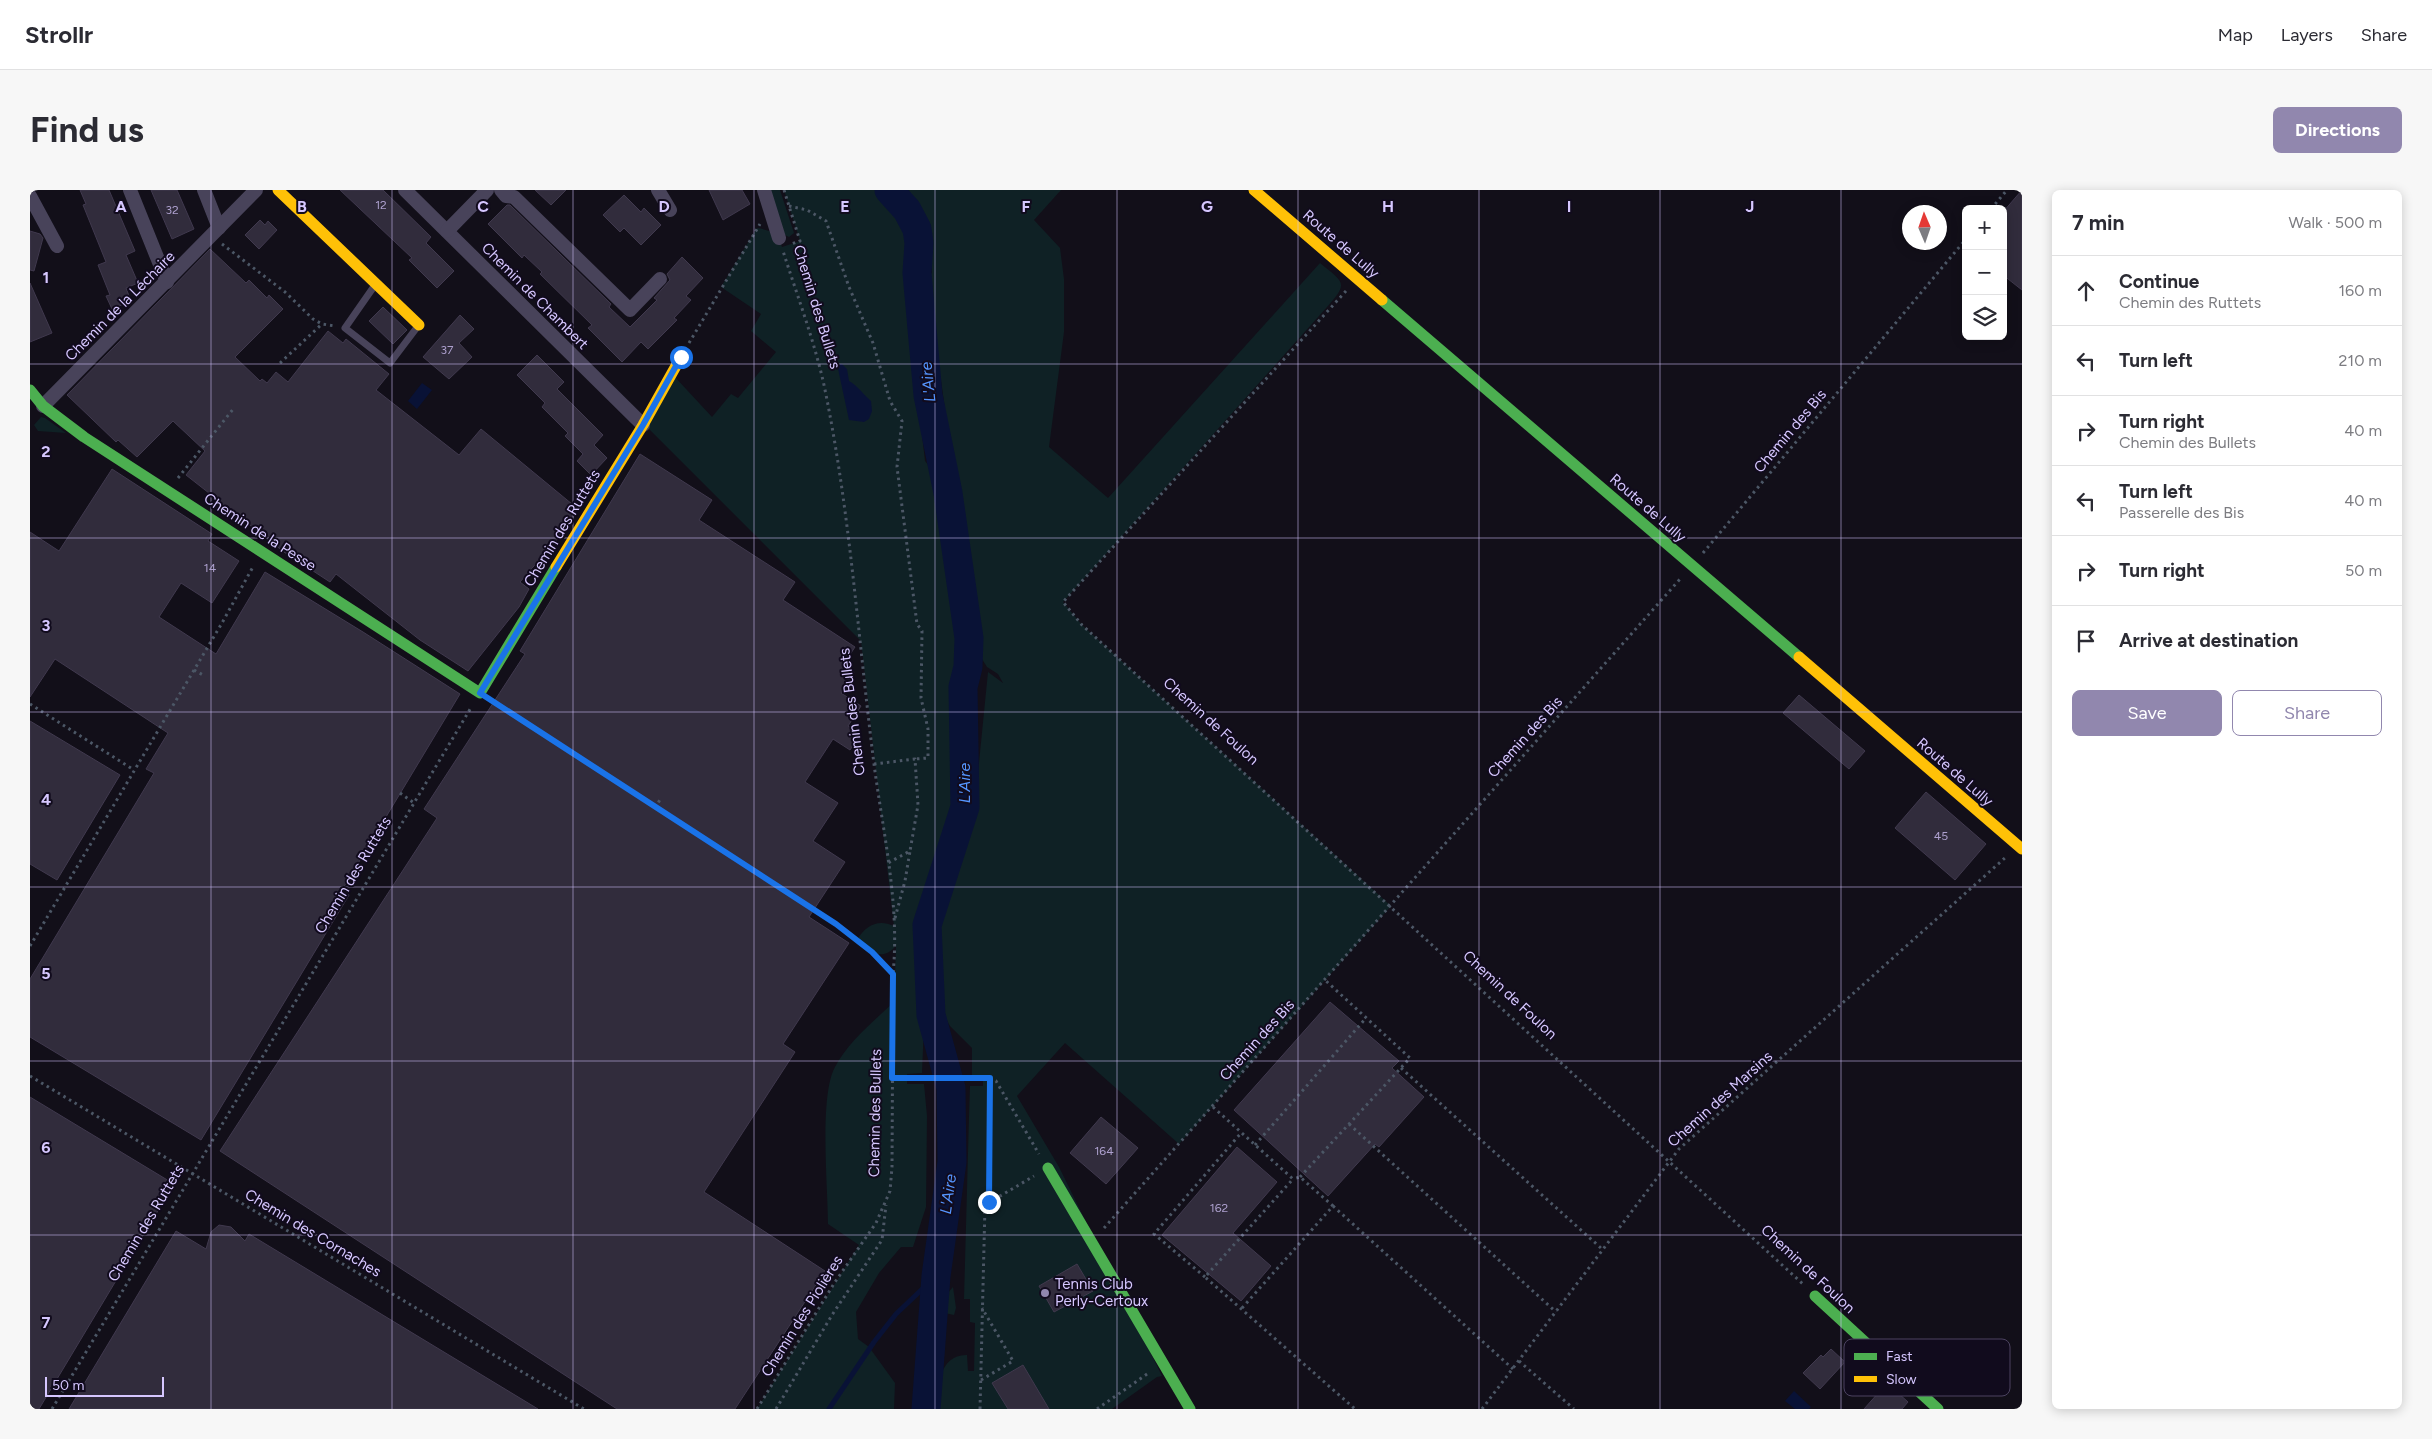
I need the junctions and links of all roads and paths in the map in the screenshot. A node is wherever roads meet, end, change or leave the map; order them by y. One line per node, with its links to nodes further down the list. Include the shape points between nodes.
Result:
1 (130, 190): 24 (street)
2 (204, 190): 18 (street)
3 (256, 190): 18 (street, Chemin de la Léchaire)
4 (278, 190): 25 (street)
5 (405, 190): 19 (street, Chemin de Chambert)
6 (487, 190): 19 (street)
7 (500, 190): 23 (street, via 506,196 514,197 630,310)
8 (658, 190): 17 (street)
9 (764, 190): 16 (street, Chemin des Bullets)
10 (784, 190): 15 (path)
11 (1254, 190): 38 (street, Route de Lully)
12 (2007, 190): 14 (path)
13 (30, 196): 22 (street)
14 (1994, 205)
15 (789, 206): 20 (path, via 800,241); 43 (path, via 808,210 826,221 873,343 890,401 902,421 897,466 917,624 922,631 921,698 929,741 928,758)
16 (770, 209): 20 (street, Chemin des Bullets); 30 (path, via 746,244)
17 (670, 210)
18 (216, 231): 24 (street, Chemin de la Léchaire); 27 (path)
19 (447, 231): 35 (street, Chemin de Chambert)
20 (780, 242): 44 (path, Chemin des Bullets, via 828,408 844,510)
21 (1962, 244): 38 (path, Chemin des Bis)
22 (57, 246)
23 (660, 279)
24 (167, 282): 33 (street, Chemin de la Léchaire)
25 (375, 285): 28 (street); 29 (lane)
26 (1344, 294): 53 (path, Chemin de Foulon, via 1063,602 1082,625)
27 (322, 324): 29 (path); 31 (path)
28 (419, 325): 29 (lane, via 390,363)
29 (345, 328)
30 (681, 357): 35 (street, Chemin des Ruttets)
31 (280, 363)
32 (30, 390): 33 (street, Chemin de la Pesse)
33 (43, 406): 36 (street, Chemin de la Pesse, via 84,437)
34 (234, 408): 36 (path)
35 (643, 425): 41 (street, Chemin des Ruttets)
36 (168, 490): 37 (street, Chemin de la Pesse)
37 (261, 551): 39 (path); 41 (street, Chemin de la Pesse)
38 (1692, 566): 50 (street, Route de Lully); 53 (path, Chemin des Bis)
39 (194, 670): 40 (path); 45 (path)
40 (203, 675)
41 (480, 693): 48 (path, Chemin des Ruttets); 49 (path)
42 (30, 704): 45 (path)
43 (915, 758): 44 (path); 51 (path, via 918,805)
44 (874, 764): 52 (path, Chemin des Bullets)
45 (134, 770): 55 (path)
46 (400, 794): 48 (path)
47 (662, 798): 49 (path)
48 (414, 802): 69 (path, Chemin des Ruttets)
49 (655, 808): 56 (path, via 836,924 872,952)
50 (2020, 847): 67 (path, Chemin des Marsins, via 1679,1149)
51 (910, 851): 52 (path); 54 (path, via 906,881)
52 (888, 863): 54 (path, Chemin des Bullets)
53 (1390, 906): 57 (path, Chemin des Bis); 67 (path, Chemin de Foulon)
54 (894, 921): 56 (path, Chemin des Bullets)
55 (30, 946)
56 (893, 974): 61 (path, Chemin des Bullets)
57 (1325, 980): 58 (path); 63 (path, Chemin des Bis)
58 (1366, 1018): 59 (path, via 1410,1058); 66 (path)
59 (1401, 1068): 64 (path); 77 (path)
60 (30, 1076): 69 (path, Chemin des Cornaches)
61 (892, 1078): 62 (path); 72 (path, Chemin des Bullets, via 892,1167)
62 (990, 1078): 68 (path, via 996,1081); 73 (path)
63 (1213, 1107): 65 (path); 76 (path, Chemin des Bis)
64 (1349, 1124): 70 (path); 82 (path)
65 (1241, 1132): 66 (path); 78 (path, via 1154,1234)
66 (1255, 1145): 71 (path)
67 (1669, 1162): 77 (path, Chemin des Marsins); 79 (path, Chemin de Foulon)
68 (1048, 1168): 73 (path); 76 (street)
69 (193, 1173): 89 (path, Chemin des Ruttets); 90 (path, Chemin des Cornaches)
70 (1300, 1177): 71 (path); 74 (path)
71 (1292, 1179): 78 (path)
72 (886, 1202): 75 (path, Chemin des Bullets); 92 (path, via 882,1240 832,1315)
73 (989, 1202): 80 (path, via 985,1204)
74 (1333, 1206): 81 (path); 86 (path)
75 (867, 1235): 91 (path, Chemin des Piolières)
76 (1090, 1239): 85 (street)
77 (1602, 1250): 82 (path, Chemin des Marsins)
78 (1205, 1277): 81 (path)
79 (1815, 1296): 83 (street, Chemin de Foulon)
80 (982, 1307): 87 (path); 87 (path, via 1013,1361)
81 (1242, 1308): 96 (path)
82 (1556, 1312): 84 (path, Chemin des Marsins)
83 (1862, 1339)
84 (1519, 1361): 86 (path, Chemin des Marsins); 98 (path)
85 (1164, 1363): 94 (path); 95 (street)
86 (1513, 1369): 97 (path, Chemin des Marsins)
87 (981, 1380): 93 (path)
88 (1924, 1396): 99 (street, Chemin de Foulon)
89 (52, 1409)
90 (584, 1409)
91 (757, 1409)
92 (776, 1409)
93 (980, 1409)
94 (1097, 1409)
95 (1190, 1409)
96 (1355, 1409)
97 (1482, 1409)
98 (1574, 1409)
99 (1938, 1409)

